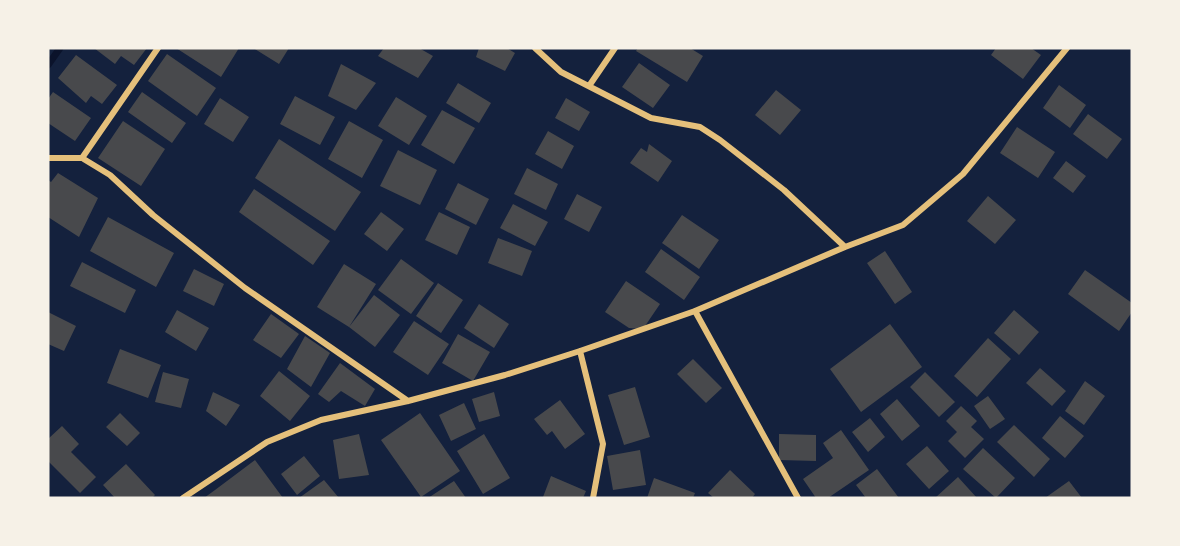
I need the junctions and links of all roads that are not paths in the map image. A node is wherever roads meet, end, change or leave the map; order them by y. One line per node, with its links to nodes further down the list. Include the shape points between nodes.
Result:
1 (158, 48): 7 (street)
2 (535, 48): 5 (street, via 561,72)
3 (615, 48): 5 (street)
4 (1067, 48): 8 (street, via 963,174 903,225)
5 (589, 86): 8 (street, via 651,118 700,127 784,189)
6 (48, 158): 7 (street)
7 (82, 158): 11 (street, via 110,175 153,215 245,288)
8 (845, 247): 9 (street)
9 (694, 311): 10 (street); 14 (street)
10 (580, 351): 11 (street); 13 (street, via 603,444)
11 (408, 402): 12 (street, via 321,420 267,442)
12 (183, 498)
13 (593, 498)
14 (798, 498)

